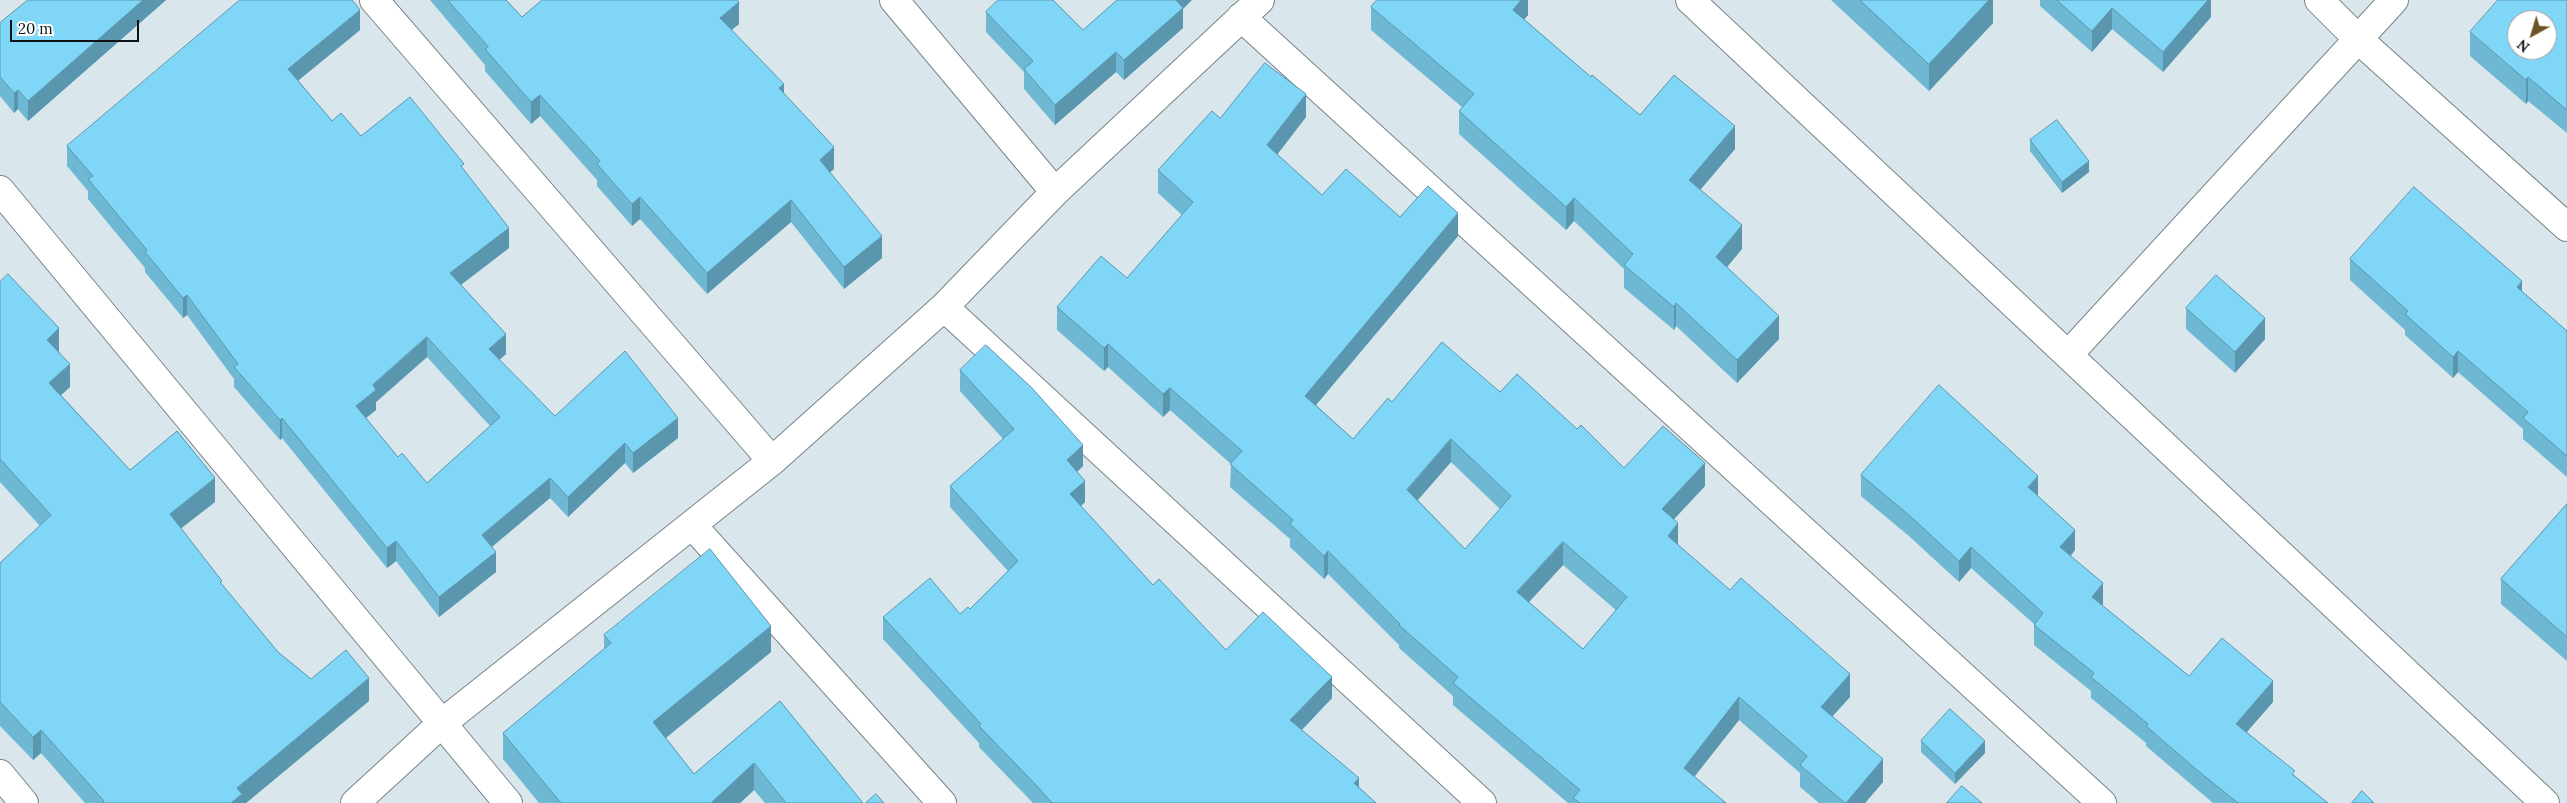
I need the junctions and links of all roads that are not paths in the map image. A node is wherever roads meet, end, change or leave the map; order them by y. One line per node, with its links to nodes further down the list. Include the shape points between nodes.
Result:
1 (374, 0): 13 (street)
2 (894, 0): 9 (street)
3 (1690, 0): 12 (street)
4 (2319, 0): 7 (street)
5 (2394, 0): 7 (street)
6 (1251, 8): 9 (street); 22 (street)
7 (2358, 39): 10 (street); 12 (street)
8 (0, 190): 15 (street)
9 (1055, 192): 11 (street)
10 (2567, 227)
11 (944, 307): 13 (street); 21 (street)
12 (2068, 355): 23 (street)
13 (772, 461): 14 (street)
14 (692, 525): 15 (street); 20 (street)
15 (441, 724): 18 (street); 19 (street)
16 (0, 774): 17 (street)
17 (24, 803)
18 (355, 803)
19 (508, 803)
20 (942, 803)
21 (1482, 803)
22 (2102, 803)
23 (2545, 803)

